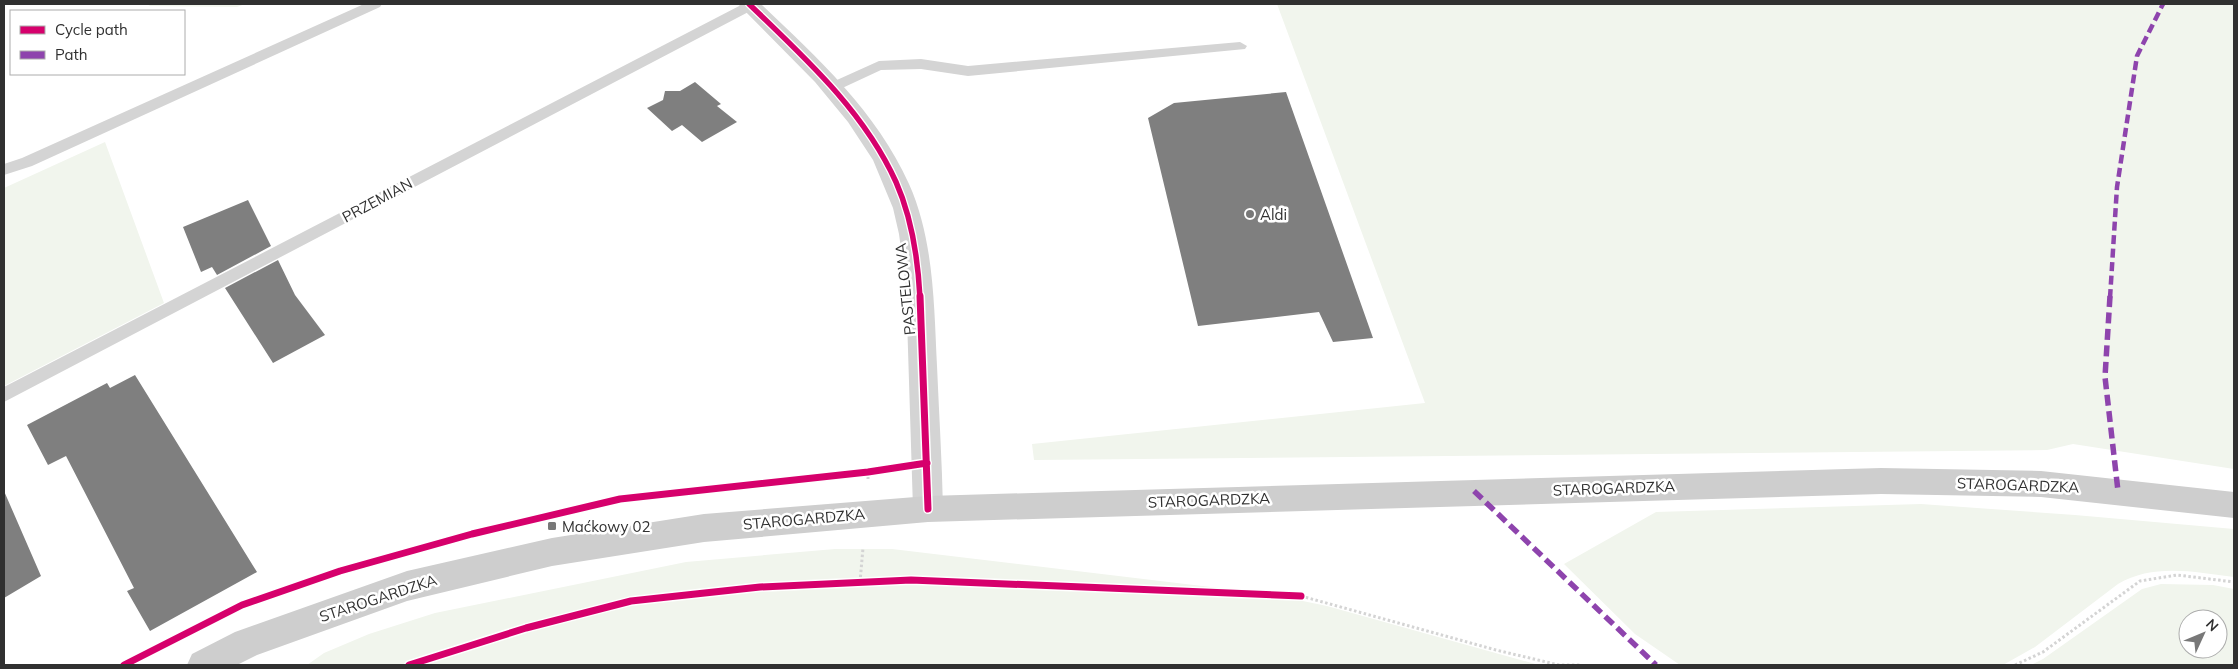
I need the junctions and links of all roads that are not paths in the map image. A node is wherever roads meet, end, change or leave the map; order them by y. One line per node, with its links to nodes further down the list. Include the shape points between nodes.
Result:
1 (375, 4): 5 (lane)
2 (750, 5): 4 (street, PASTELOWA); 6 (lane, PRZEMIAN)
3 (1240, 46): 4 (lane, via 968,71 921,64 879,66)
4 (833, 87): 8 (street, PASTELOWA, via 860,120 886,161 901,196 915,245 921,300)
5 (4, 170)
6 (4, 395)
7 (2234, 505): 8 (main road, STAROGARDZKA, via 2041,484 1881,481)
8 (928, 509): 9 (main road, STAROGARDZKA, via 704,528 552,552 407,586 247,643)
9 (204, 665)

